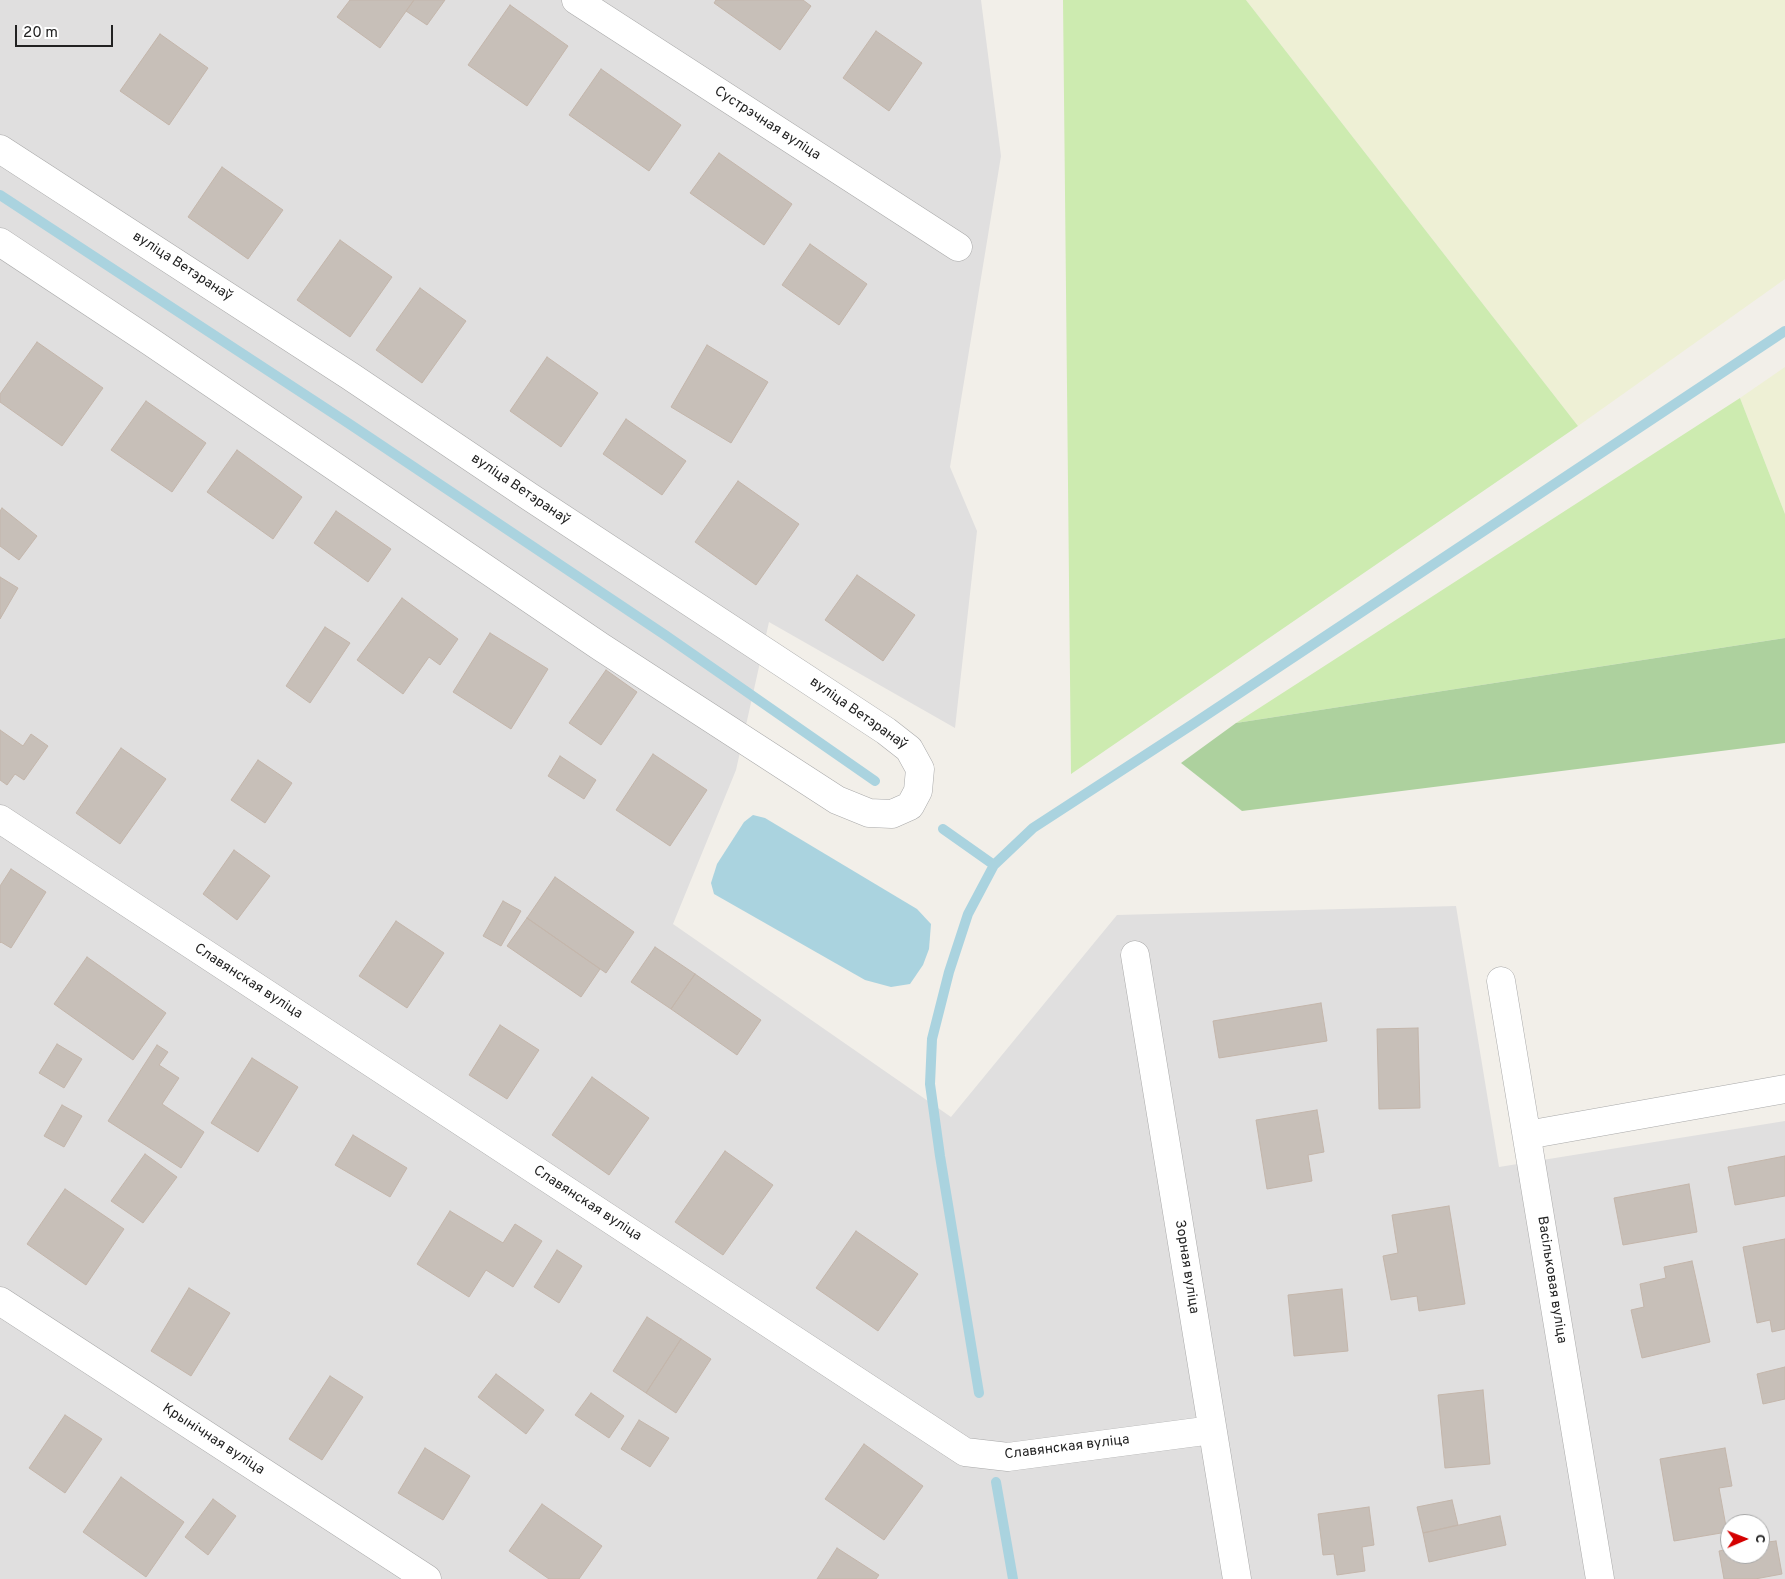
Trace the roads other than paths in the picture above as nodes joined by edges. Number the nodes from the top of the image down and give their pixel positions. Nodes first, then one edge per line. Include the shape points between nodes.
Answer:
1 (576, 0) edge
2 (0, 149) edge
3 (0, 242) edge
4 (958, 247) dead end
5 (0, 819) edge
6 (1135, 955) dead end
7 (1501, 981) dead end
8 (1785, 1089) edge
9 (1528, 1135) junction
10 (0, 1301) edge
11 (1212, 1430) junction
12 (427, 1579) edge
13 (1236, 1579) edge
14 (1600, 1579) edge

1 - 4 street, Сустрэчная вуліца
2 - 3 street, вуліца Ветэранаў via 886,730 909,749 920,769 918,791 910,806 892,814 869,814 837,800 600,647
5 - 11 street, Славянская вуліца via 965,1452 1008,1457
6 - 11 street, Зорная вуліца
7 - 9 street, Васільковая вуліца
8 - 9 street
9 - 14 street, Васільковая вуліца
10 - 12 street, Крынічная вуліца
11 - 13 street, Зорная вуліца

